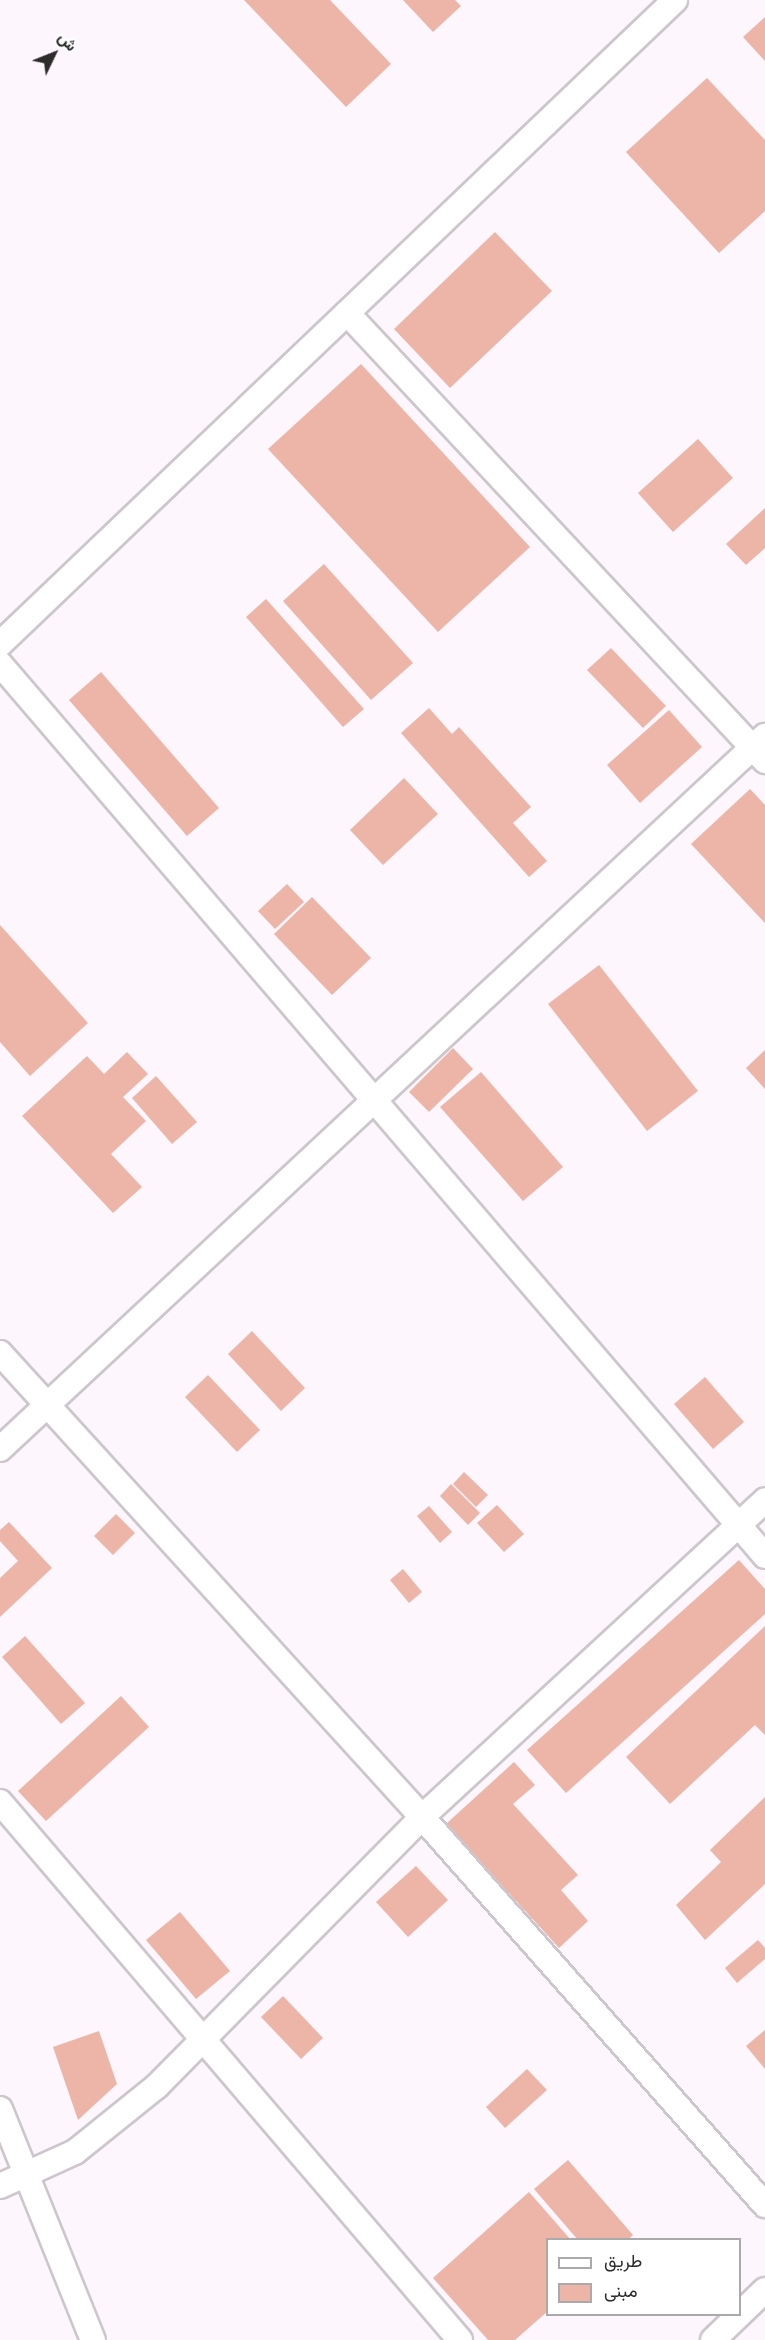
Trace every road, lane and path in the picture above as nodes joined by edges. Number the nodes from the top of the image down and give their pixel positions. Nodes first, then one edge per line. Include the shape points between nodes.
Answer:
1 (675, 0) edge
2 (347, 313) junction
3 (0, 644) edge
4 (0, 664) edge
5 (761, 748) edge
6 (371, 1100) junction
7 (0, 1353) edge
8 (45, 1406) junction
9 (0, 1449) edge
10 (765, 1500) edge
11 (737, 1525) junction
12 (765, 1557) edge
13 (0, 1802) edge
14 (422, 1817) junction
15 (200, 2041) junction
16 (0, 2109) edge
17 (27, 2176) junction
18 (0, 2186) edge
19 (765, 2205) edge
20 (765, 2290) edge
21 (741, 2313) edge
22 (738, 2316) edge
23 (93, 2340) edge
24 (460, 2340) edge
25 (713, 2340) edge

1 - 2 street
2 - 3 street
2 - 5 street
4 - 6 street
5 - 6 street
6 - 8 street
6 - 11 street
7 - 8 street
8 - 9 street
8 - 14 street
10 - 11 street
11 - 12 street
11 - 14 street
13 - 15 street
14 - 15 street
14 - 19 street
15 - 17 street via 102,2133 75,2152
15 - 24 street
16 - 17 street
17 - 18 street
17 - 23 street
20 - 21 street
22 - 25 street

